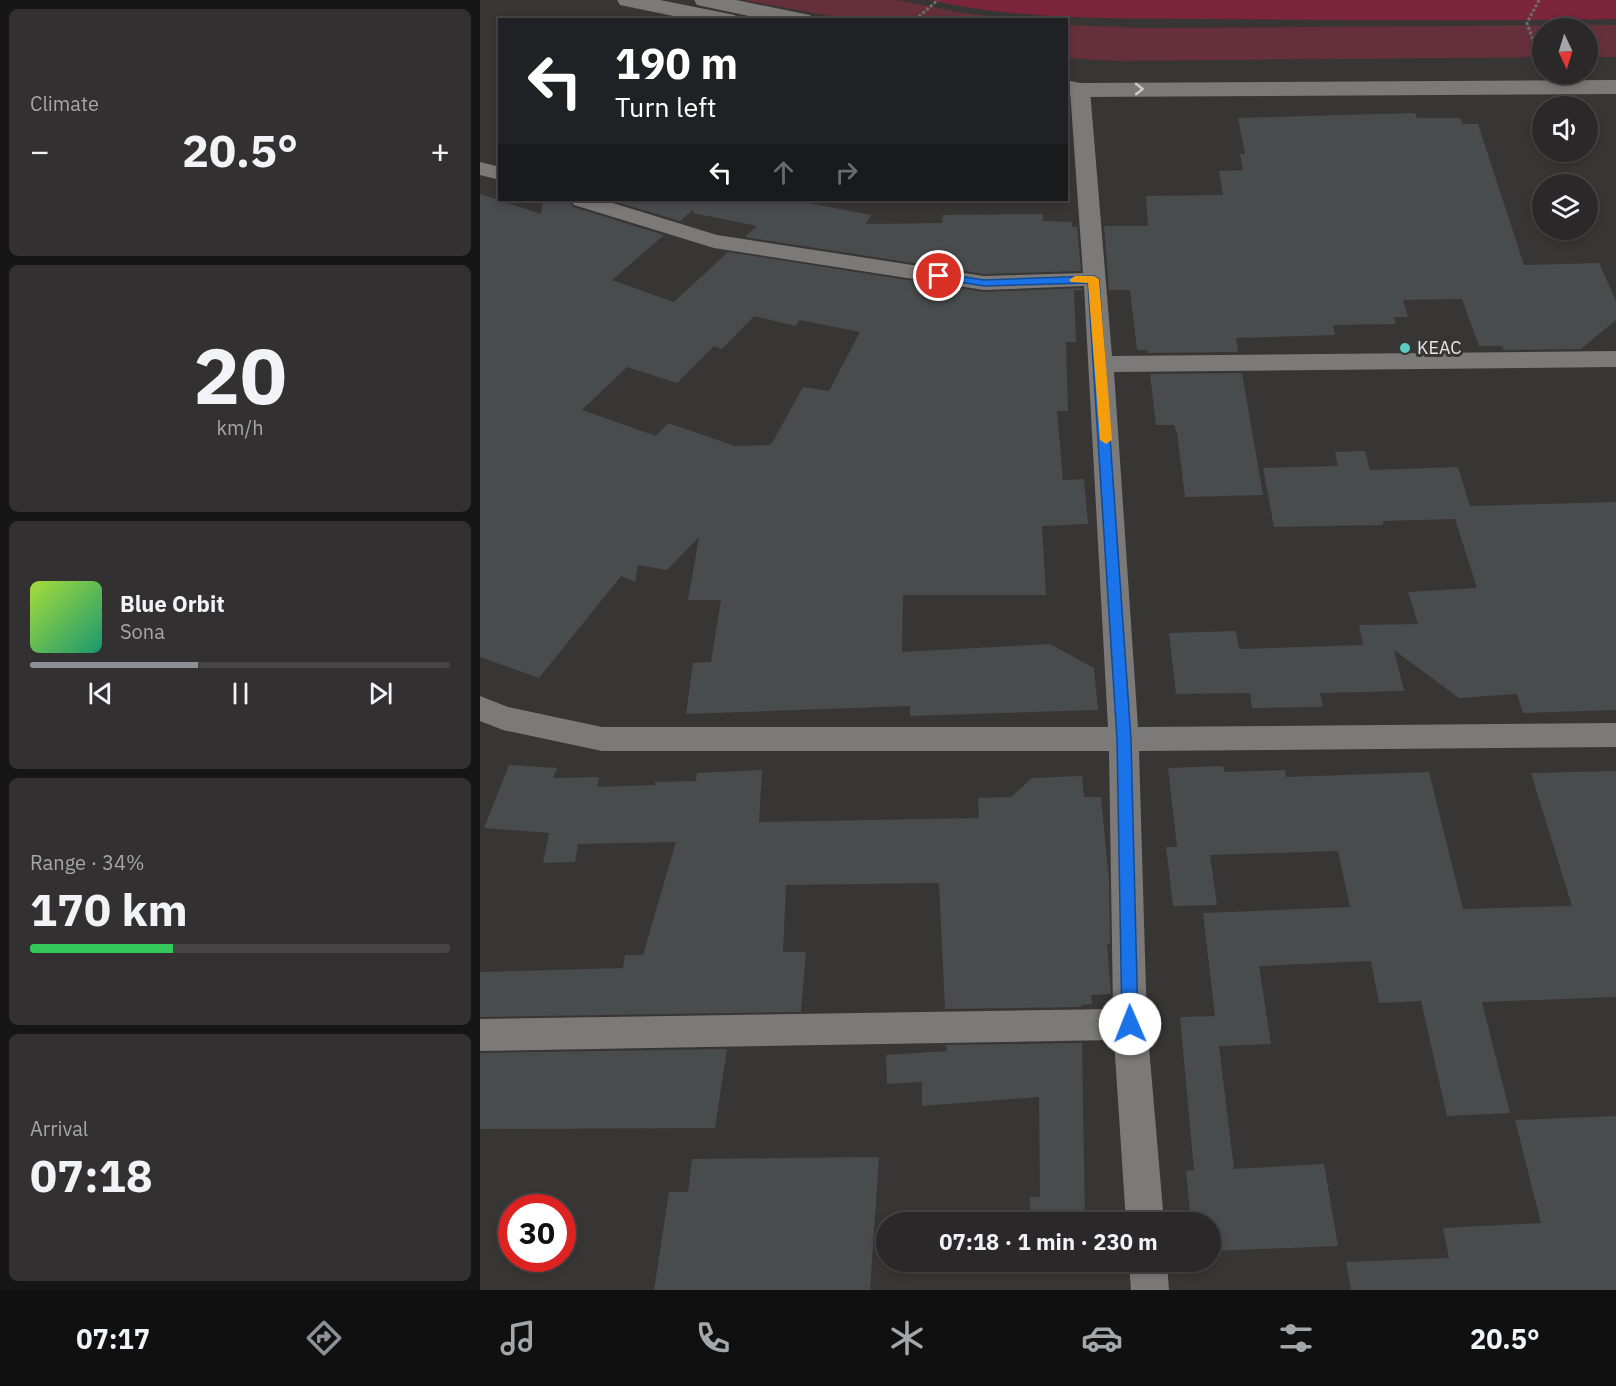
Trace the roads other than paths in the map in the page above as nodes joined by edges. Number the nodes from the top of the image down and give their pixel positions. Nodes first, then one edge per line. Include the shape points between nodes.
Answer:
1 (628, 0) edge
2 (705, 0) edge
3 (717, 18) edge
4 (792, 18) edge
5 (1532, 72) edge
6 (1598, 72) edge
7 (1616, 72) edge
8 (1071, 82) edge
9 (1616, 87) edge
10 (480, 168) edge
11 (498, 173) edge
12 (585, 201) edge
13 (1094, 279) junction
14 (1616, 359) edge
15 (1101, 364) junction
16 (480, 708) edge
17 (1616, 735) edge
18 (1124, 739) junction
19 (1130, 1024) junction
20 (480, 1035) edge
21 (1144, 1212) edge
22 (1149, 1272) edge
23 (1150, 1290) edge

1 - 3 main road
2 - 4 main road
5 - 8 main road via 1146,73
6 - 7 main road
8 -> 9 main road
8 - 13 street
10 - 11 street
12 - 13 street via 714,241 984,283
13 - 15 street
14 - 15 street
15 - 18 street
16 - 18 street via 503,718 602,739
17 - 18 street
18 - 19 street
19 - 20 street
19 - 21 street
22 - 23 street

